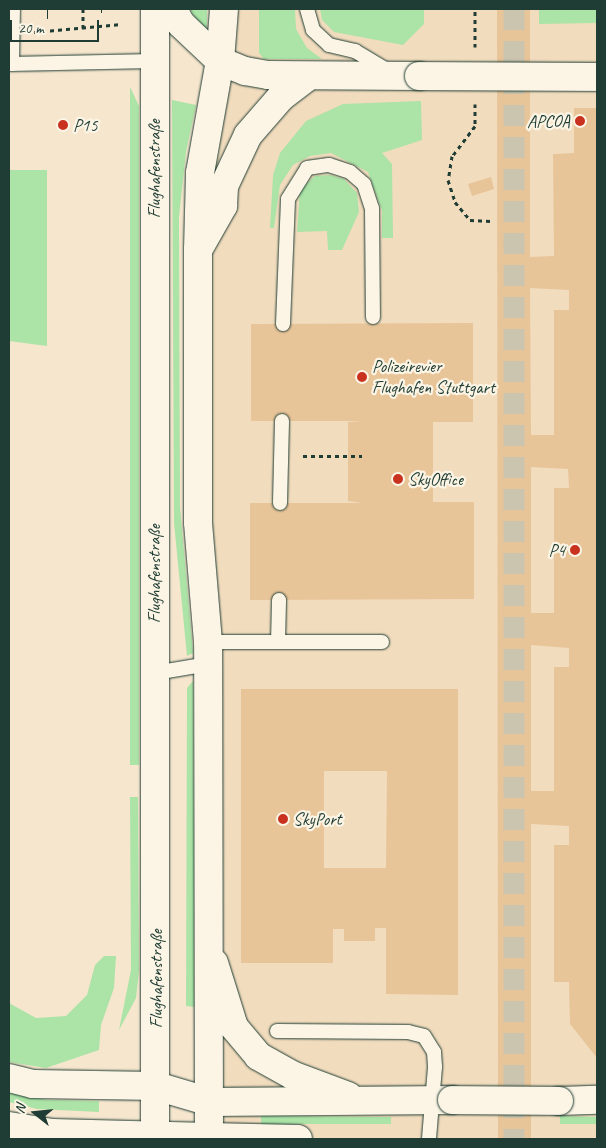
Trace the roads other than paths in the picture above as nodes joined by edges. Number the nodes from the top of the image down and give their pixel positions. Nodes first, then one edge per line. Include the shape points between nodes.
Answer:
1 (155, 9) edge
2 (173, 9) edge
3 (224, 9) edge
4 (307, 9) edge
5 (12, 14) edge
6 (154, 61) junction
7 (220, 61) junction
8 (10, 64) edge
9 (309, 76) junction
10 (408, 76) junction
11 (597, 78) edge
12 (198, 250) junction
13 (373, 317) dead end
14 (283, 324) dead end
15 (282, 421) dead end
16 (280, 503) dead end
17 (279, 600) dead end
18 (278, 642) junction
19 (382, 642) dead end
20 (208, 653) junction
21 (155, 673) junction
22 (210, 947) junction
23 (277, 1031) dead end
24 (9, 1078) edge
25 (156, 1086) junction
26 (356, 1100) junction
27 (442, 1100) junction
28 (597, 1100) edge
29 (210, 1102) junction
30 (9, 1126) edge
31 (155, 1137) edge
32 (209, 1138) edge
33 (298, 1139) edge
34 (429, 1139) edge

1 - 6 main road, Flughafenstraße
2 - 7 main road via 181,24
3 - 7 main road
4 - 10 lane via 312,30 329,45 355,51
5 - 8 lane
6 - 8 lane
6 - 21 main road, Flughafenstraße
7 - 9 main road via 268,75
7 - 12 main road via 200,173
9 - 10 main road
9 - 12 main road via 281,97 248,135 224,186 223,206
10 - 11 main road, bridge
12 - 20 main road via 198,522
13 - 14 lane via 372,208 364,184 350,172 329,166 307,168 288,199
15 - 16 lane
17 - 18 lane
18 - 19 lane
18 - 20 lane
20 - 21 lane
20 - 22 main road
21 - 25 main road, Flughafenstraße
22 - 26 main road via 230,1019 258,1056 292,1075 323,1084
22 - 29 main road
23 - 27 lane via 408,1032 424,1036 434,1052
24 - 25 main road via 33,1084
25 - 29 main road
25 - 31 main road, Flughafenstraße
26 - 27 main road
26 - 29 main road
27 - 28 main road, bridge
27 - 34 lane
29 - 32 main road
30 - 31 main road via 52,1133
31 - 32 main road
32 - 33 main road

